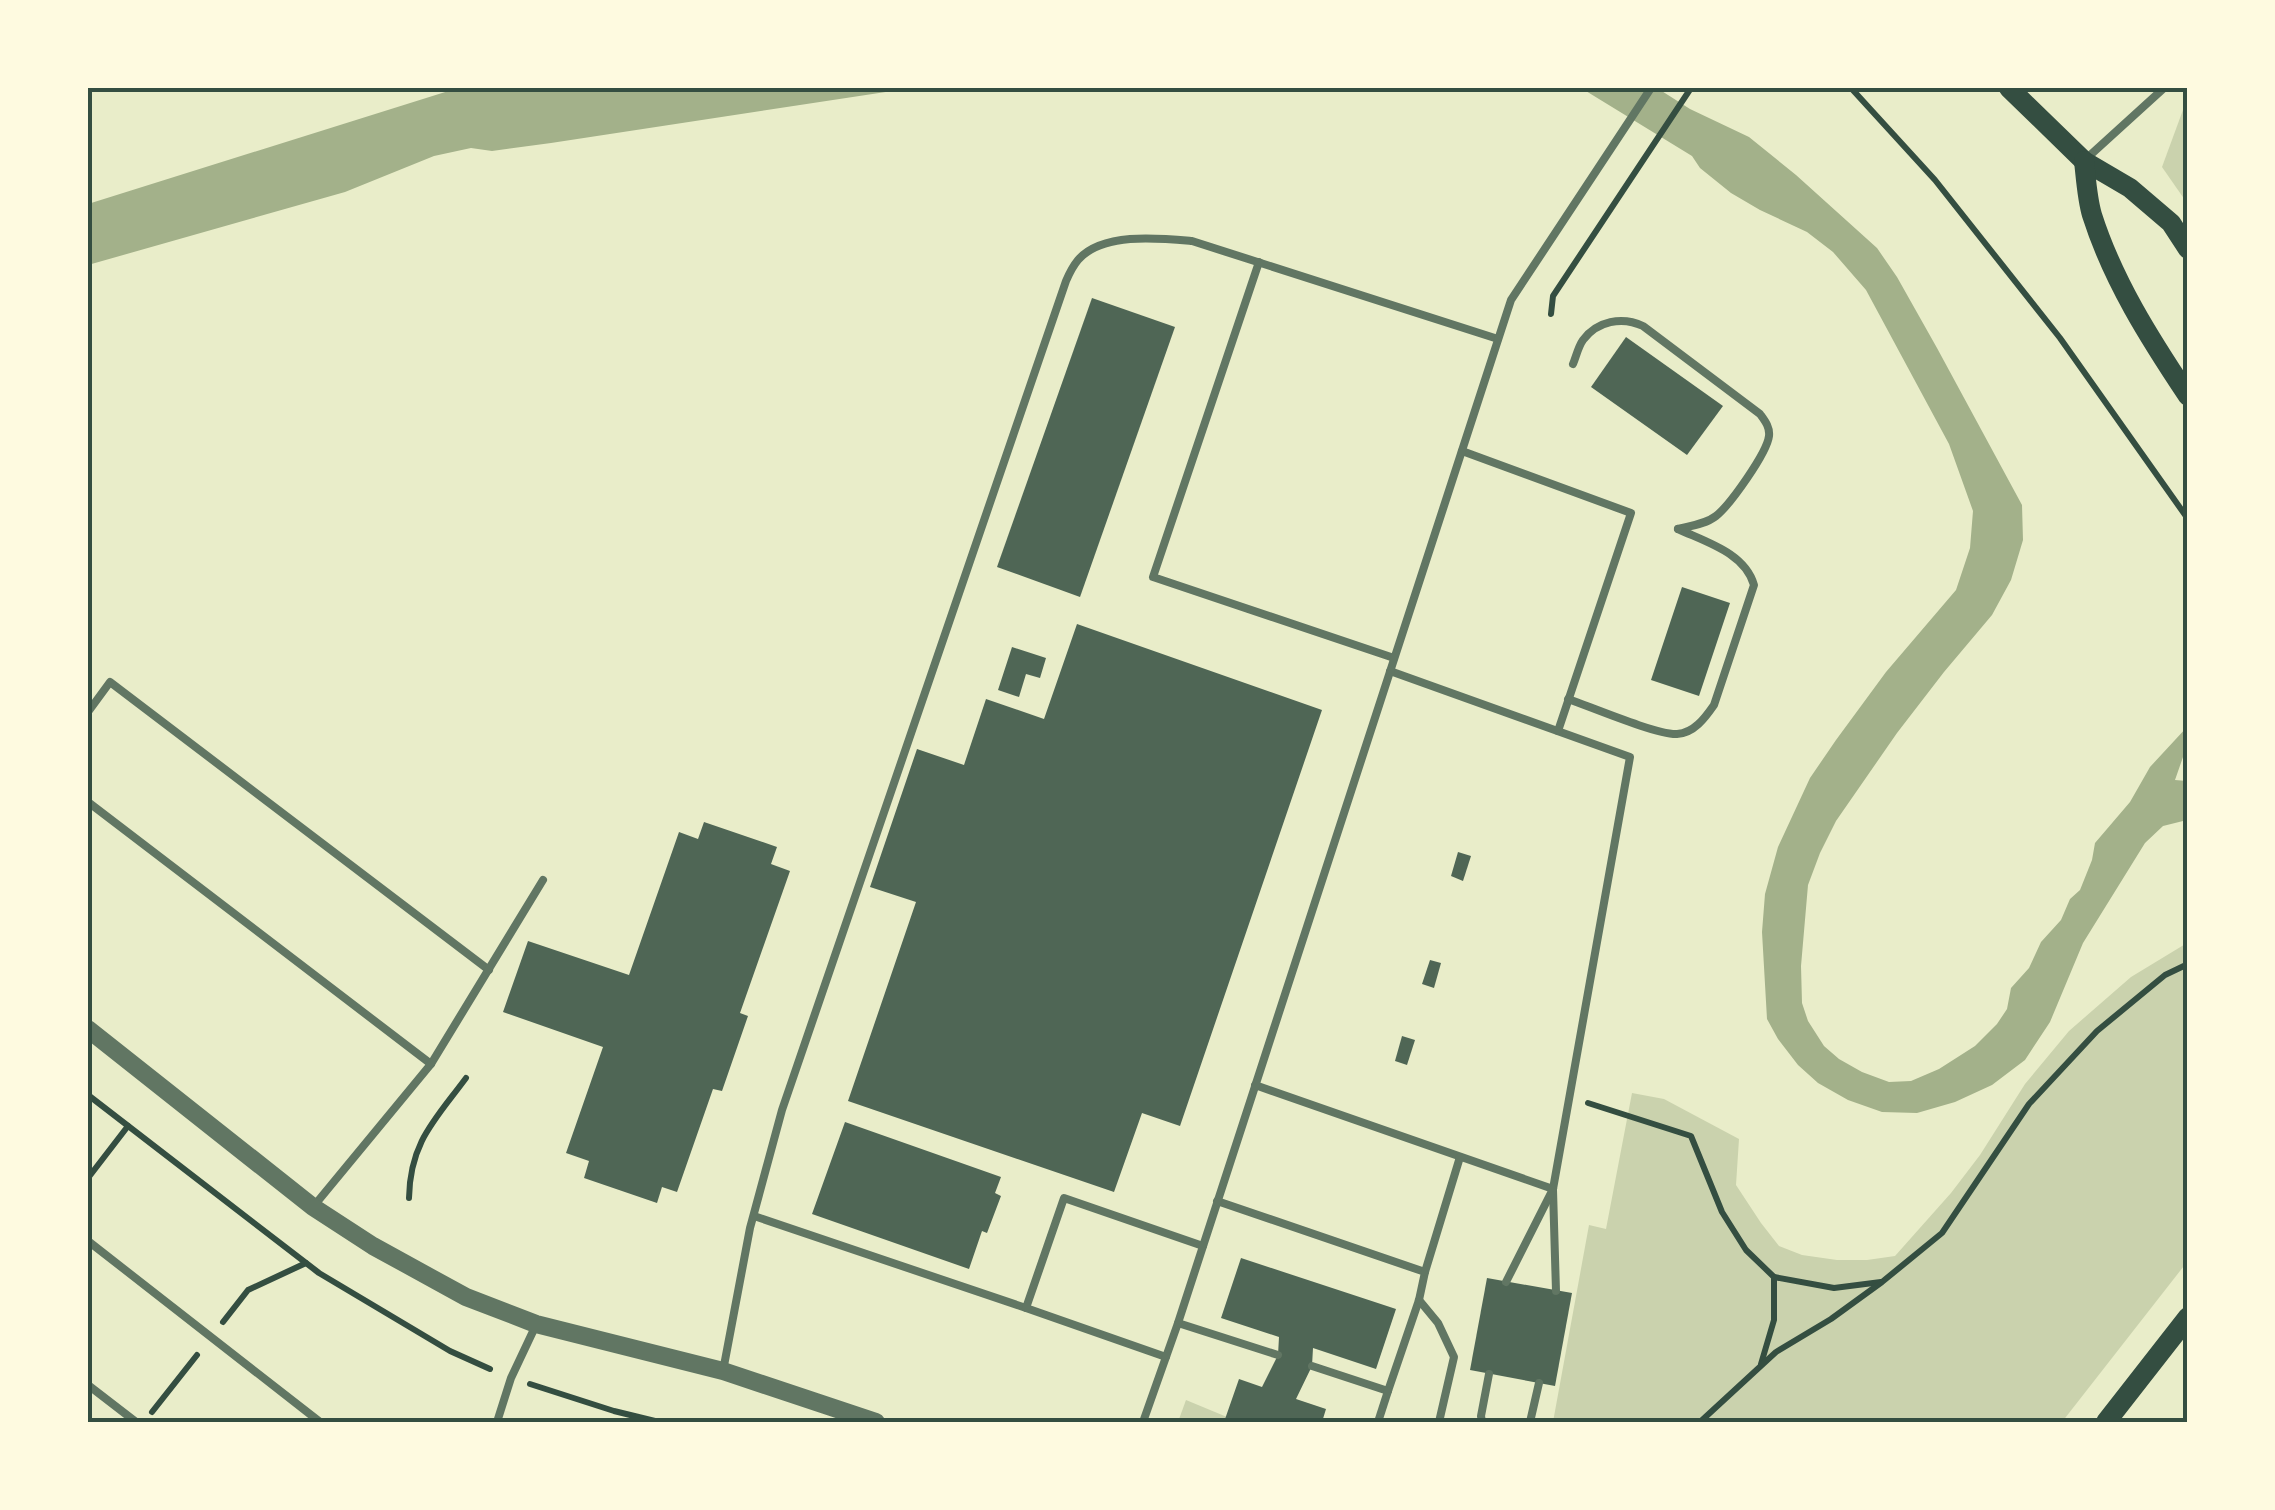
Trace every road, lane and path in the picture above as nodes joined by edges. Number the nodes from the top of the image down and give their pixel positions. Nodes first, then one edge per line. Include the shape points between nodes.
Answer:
1 (1651, 88) edge
2 (1691, 88) edge
3 (1852, 88) edge
4 (2008, 88) edge
5 (2164, 88) edge
6 (2084, 161) junction
7 (2188, 249) edge
8 (1259, 262) junction
9 (1551, 314) dead end
10 (1498, 339) junction
11 (1573, 364) dead end
12 (2188, 396) edge
13 (1462, 451) junction
14 (2188, 519) edge
15 (1394, 658) junction
16 (1390, 671) junction
17 (1568, 699) junction
18 (88, 712) edge
19 (1558, 730) junction
20 (88, 802) edge
21 (544, 880) dead end
22 (2188, 964) edge
23 (489, 970) junction
24 (88, 1029) edge
25 (431, 1064) junction
26 (466, 1078) dead end
27 (1255, 1085) junction
28 (88, 1094) edge
29 (1570, 1097) junction
30 (128, 1126) junction
31 (1460, 1157) junction
32 (88, 1178) edge
33 (1554, 1189) junction
34 (410, 1198) dead end
35 (1217, 1200) junction
36 (313, 1207) junction
37 (754, 1216) junction
38 (88, 1242) edge
39 (1202, 1246) junction
40 (1426, 1272) junction
41 (1774, 1277) junction
42 (1506, 1282) dead end
43 (1882, 1282) junction
44 (1556, 1291) dead end
45 (1420, 1300) junction
46 (1026, 1308) junction
47 (2188, 1317) edge
48 (1178, 1323) junction
49 (536, 1324) junction
50 (1278, 1355) dead end
51 (1166, 1357) junction
52 (1312, 1366) dead end
53 (1760, 1367) junction
54 (723, 1371) junction
55 (1489, 1374) dead end
56 (511, 1378) junction
57 (1539, 1383) dead end
58 (88, 1385) edge
59 (1388, 1392) junction
60 (136, 1422) edge
61 (320, 1422) edge
62 (497, 1422) edge
63 (659, 1422) edge
64 (876, 1422) edge
65 (1143, 1422) edge
66 (1378, 1422) edge
67 (1440, 1422) edge
68 (1482, 1422) edge
69 (1530, 1422) edge
70 (1700, 1422) edge
71 (2106, 1422) edge

1 - 10 lane via 1511,300
2 - 9 path via 1553,296
3 - 14 path via 2060,338
4 - 6 main road
5 - 6 lane
6 - 7 main road via 2158,211
6 - 12 main road via 2091,212 2114,270
8 - 10 lane
8 - 15 lane via 1153,577
8 - 37 lane via 1192,241 1149,238 1091,249 1066,280 782,1110
10 - 13 lane
11 - 17 lane via 1591,333 1630,320 1760,414 1769,436 1725,508 1712,520 1678,530 1742,564 1754,585 1704,720 1677,734
13 - 15 lane
13 - 17 lane via 1631,513
15 - 16 lane
16 - 19 lane
16 - 27 lane
17 - 19 lane
18 - 23 lane via 110,682
19 - 29 lane via 1630,756
20 - 25 lane
21 - 23 lane
22 - 43 path via 2097,1031 2029,1104 1942,1233
23 - 25 lane
24 - 36 street
25 - 36 lane
26 - 34 path via 417,1145
27 - 31 lane
27 - 35 lane
28 - 30 path
29 - 33 lane
29 - 41 path via 1691,1136 1722,1212
30 - 32 path
30 - 56 path via 319,1274 450,1351
31 - 33 lane
31 - 40 lane
33 - 42 lane
33 - 44 lane
35 - 39 lane
35 - 40 lane
36 - 49 street via 466,1296
37 - 46 lane
37 - 54 lane
38 - 61 lane
39 - 46 lane via 1064,1198
39 - 48 lane
40 - 45 lane
41 - 43 path via 1834,1288
41 - 53 path via 1774,1320
43 - 53 path
45 - 59 lane
45 - 67 lane via 1454,1357
46 - 51 lane
47 - 71 main road
48 - 50 lane
48 - 51 lane
49 - 54 street
49 - 56 lane
51 - 65 lane
52 - 59 lane
53 - 70 path
54 - 64 street
55 - 68 lane
56 - 62 lane
56 - 63 path
57 - 69 lane
58 - 60 lane
59 - 66 lane

